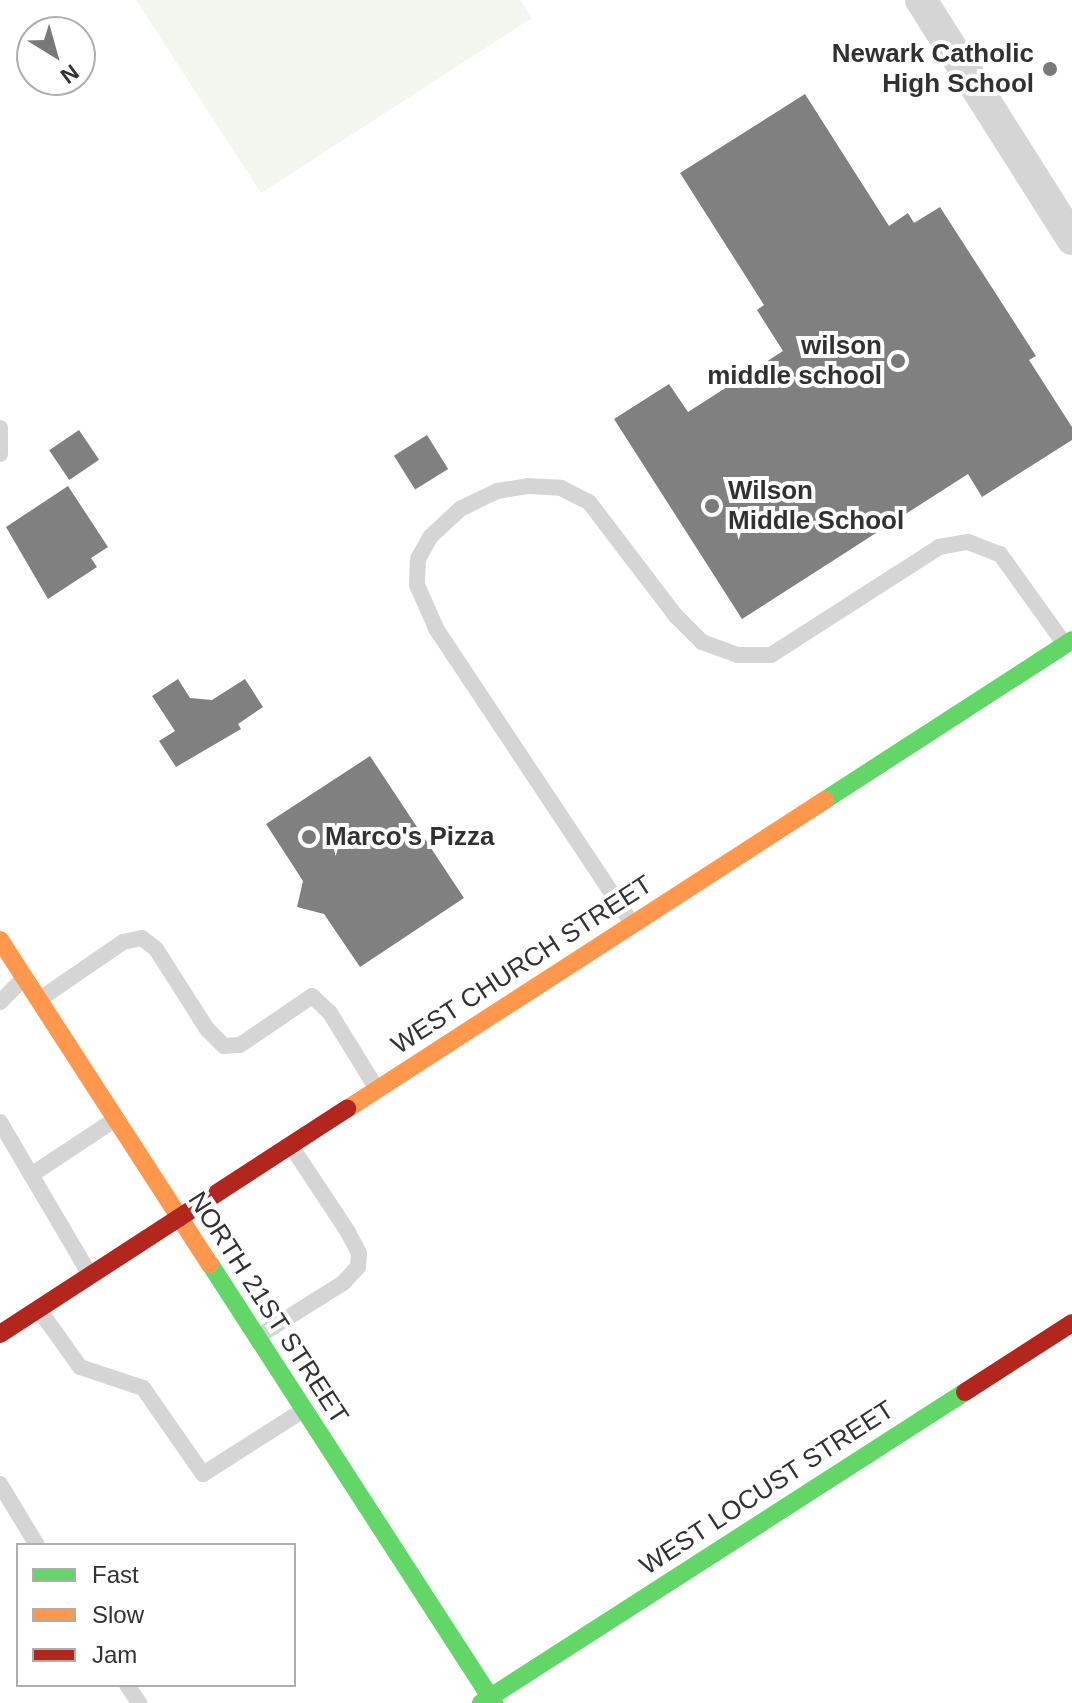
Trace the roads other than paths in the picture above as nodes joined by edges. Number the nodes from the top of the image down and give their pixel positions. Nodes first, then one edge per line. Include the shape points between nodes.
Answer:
1 (921, 0) edge
2 (1072, 239) edge
3 (0, 428) edge
4 (0, 454) edge
5 (1068, 642) edge
6 (633, 925) junction
7 (0, 940) edge
8 (24, 978) junction
9 (38, 1000) junction
10 (0, 1002) edge
11 (377, 1090) junction
12 (115, 1120) junction
13 (0, 1122) edge
14 (291, 1146) junction
15 (31, 1175) junction
16 (179, 1219) junction
17 (90, 1275) junction
18 (39, 1309) junction
19 (1072, 1323) edge
20 (0, 1334) edge
21 (256, 1338) junction
22 (303, 1410) junction
23 (0, 1484) edge
24 (36, 1543) edge
25 (489, 1701) edge

1 - 2 street
3 - 4 lane
5 - 6 street, WEST CHURCH STREET
5 - 6 lane via 1000,554 968,542 939,547 771,655 738,655 702,642 676,616 589,502 561,488 528,486 497,491 460,509 430,537 418,559 417,585 436,628
6 - 11 street, WEST CHURCH STREET
7 - 8 street, NORTH 21ST STREET
8 - 9 street, NORTH 21ST STREET
8 - 10 lane
9 - 11 lane via 123,942 142,938 156,949 207,1029 224,1046 240,1045 312,996 330,1013
9 - 12 street, NORTH 21ST STREET
11 - 14 street, WEST CHURCH STREET
12 - 15 lane
12 - 16 street, NORTH 21ST STREET
13 - 15 lane
14 - 16 street, WEST CHURCH STREET
14 - 21 lane via 348,1232 359,1253 358,1267 343,1283
15 - 17 lane
16 - 17 street, WEST CHURCH STREET
16 - 21 street, NORTH 21ST STREET
17 - 18 street, WEST CHURCH STREET
18 - 20 street, WEST CHURCH STREET
18 - 22 lane via 80,1367 143,1388 203,1474
19 - 25 street, WEST LOCUST STREET
21 - 22 street, NORTH 21ST STREET
22 - 25 street, NORTH 21ST STREET
23 - 24 lane

